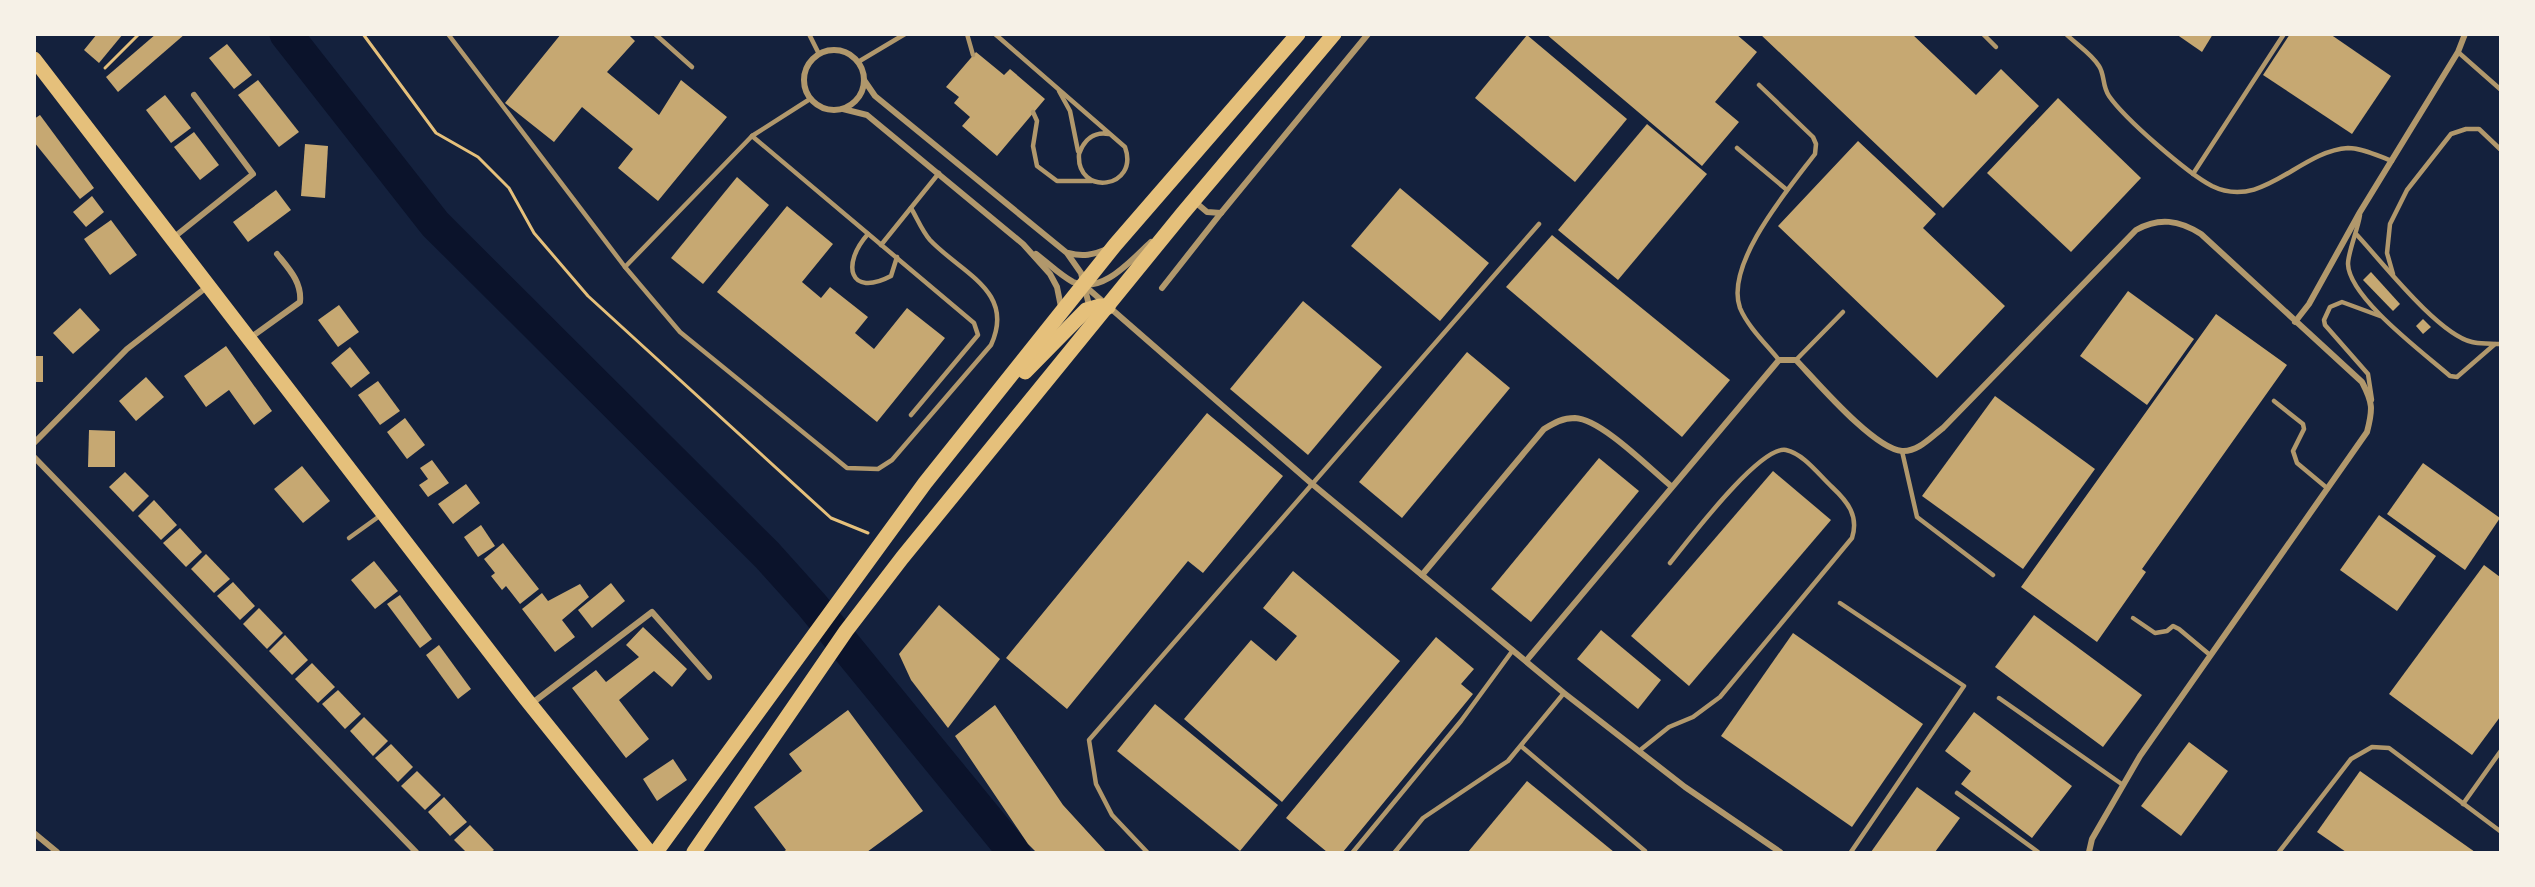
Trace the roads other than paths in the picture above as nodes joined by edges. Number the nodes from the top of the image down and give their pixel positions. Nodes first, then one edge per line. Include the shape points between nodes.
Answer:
1 (448, 34) edge
2 (655, 34) edge
3 (669, 34) edge
4 (809, 34) edge
5 (905, 34) edge
6 (967, 34) edge
7 (995, 34) edge
8 (1298, 34) edge
9 (1334, 34) edge
10 (1368, 34) edge
11 (1983, 34) edge
12 (2066, 34) edge
13 (2284, 34) edge
14 (2465, 34) edge
15 (663, 41) junction
16 (1995, 47) dead end
17 (2458, 52) junction
18 (819, 54) junction
19 (973, 55) dead end
20 (34, 59) edge
21 (858, 62) junction
22 (692, 67) dead end
23 (864, 80) junction
24 (1759, 86) dead end
25 (1058, 88) junction
26 (2500, 89) edge
27 (194, 95) dead end
28 (810, 99) junction
29 (843, 109) junction
30 (1033, 112) dead end
31 (1109, 134) junction
32 (752, 136) junction
33 (1737, 148) dead end
34 (2500, 149) edge
35 (1079, 154) junction
36 (2392, 161) junction
37 (939, 173) junction
38 (2193, 174) junction
39 (1092, 181) junction
40 (1787, 190) junction
41 (1194, 201) junction
42 (911, 208) junction
43 (2360, 212) junction
44 (1183, 213) junction
45 (1221, 213) junction
46 (1539, 224) dead end
47 (868, 234) junction
48 (2357, 235) junction
49 (172, 238) junction
50 (1023, 244) junction
51 (881, 245) junction
52 (1114, 245) junction
53 (1067, 253) junction
54 (277, 254) dead end
55 (897, 257) junction
56 (625, 267) junction
57 (2393, 274) junction
58 (1084, 285) junction
59 (209, 286) junction
60 (1162, 288) dead end
61 (1090, 307) junction
62 (1108, 307) junction
63 (1843, 312) dead end
64 (1062, 314) junction
65 (2380, 316) junction
66 (2295, 322) junction
67 (1085, 336) junction
68 (250, 338) junction
69 (2498, 344) edge
70 (1779, 360) junction
71 (1796, 360) junction
72 (996, 396) junction
73 (2372, 400) junction
74 (2274, 401) dead end
75 (911, 415) dead end
76 (34, 443) edge
77 (1902, 451) junction
78 (34, 457) edge
79 (1311, 483) junction
80 (1671, 486) junction
81 (2327, 488) junction
82 (384, 513) junction
83 (349, 538) dead end
84 (1670, 563) dead end
85 (1422, 575) junction
86 (1993, 575) dead end
87 (1840, 603) dead end
88 (2133, 618) dead end
89 (1513, 650) junction
90 (2210, 655) junction
91 (1526, 661) junction
92 (709, 677) dead end
93 (1564, 693) junction
94 (1999, 698) dead end
95 (530, 704) junction
96 (1521, 746) junction
97 (1639, 751) junction
98 (2500, 752) edge
99 (2123, 785) junction
100 (1957, 793) dead end
101 (2463, 804) junction
102 (2500, 831) edge
103 (34, 833) edge
104 (1645, 851) dead end
105 (57, 852) edge
106 (416, 852) edge
107 (649, 852) edge
108 (656, 852) edge
109 (694, 852) edge
110 (1148, 852) edge
111 (1353, 852) edge
112 (1395, 852) edge
113 (1780, 852) edge
114 (1851, 852) edge
115 (2038, 852) edge
116 (2089, 852) edge
117 (2280, 852) edge

1 - 56 lane
2 - 15 lane
3 - 15 lane
4 - 18 lane
5 - 21 lane
6 - 19 lane
7 - 25 lane
8 - 52 main road
9 - 41 main road
10 - 45 street
11 - 16 lane
12 - 38 lane via 2098,63 2108,95
13 - 38 lane
14 - 17 street
15 - 22 lane
17 - 26 lane
17 - 36 street
18 - 21 street via 836,50
18 - 28 street via 810,60 803,80
20 - 49 main road
21 - 23 street
23 - 29 street via 857,100
23 - 53 street via 875,96
24 - 40 lane via 1816,144 1815,154
25 - 31 lane
25 - 35 lane via 1070,111
27 - 49 street via 253,174
28 - 29 street via 825,110
28 - 32 lane
29 - 37 street via 867,115
30 - 39 lane via 1037,121 1033,146 1038,166 1057,181
31 - 35 lane via 1089,138
31 - 39 lane via 1125,147 1127,165 1117,179
32 - 47 lane
32 - 56 lane
33 - 40 lane
34 - 57 lane via 2479,129 2451,134 2407,190 2390,224 2387,253
35 - 39 lane via 1082,170
36 - 38 lane via 2358,149 2333,151 2256,190 2229,192
36 - 43 street
37 - 42 lane
37 - 50 street
40 - 70 lane via 1761,227 1737,288 1748,323
41 - 44 main road
41 - 45 street via 1207,212
42 - 51 lane
42 - 56 lane via 929,239 993,297 998,313 997,332 991,345 892,460 878,469 847,468 680,332
43 - 48 lane
43 - 66 street
44 - 58 street via 1113,276
44 - 62 main road
45 - 60 street
46 - 79 lane
47 - 51 lane
47 - 55 lane via 852,256 851,268 857,278 866,283 891,276
48 - 57 lane
48 - 65 lane via 2348,264
49 - 59 main road
50 - 58 street via 1064,276
50 - 64 street via 1053,280
51 - 55 lane
52 - 53 street via 1094,255
52 - 58 main road
53 - 58 street via 1076,263
54 - 68 street via 297,279 300,302
55 - 75 lane via 962,310 974,323 978,335
57 - 69 lane via 2453,333 2471,342
58 - 61 street
58 - 62 street
58 - 64 main road
59 - 68 main road
59 - 76 street via 127,350
61 - 62 main road
61 - 67 street
61 - 72 main road via 1046,353
62 - 67 main road
62 - 79 street
63 - 71 lane
64 - 72 main road
65 - 69 lane via 2457,377
65 - 73 lane via 2342,302 2330,307 2324,320 2368,374
66 - 73 street via 2361,382
66 - 77 street via 2201,234 2188,226 2159,221 2136,230 1943,428 1918,448
67 - 109 main road via 846,631
68 - 82 main road
70 - 71 street
70 - 80 street
71 - 77 street via 1871,436
72 - 108 main road via 882,541
73 - 81 street via 2367,432
74 - 81 lane via 2303,424 2293,451 2297,463
77 - 86 lane via 1917,517
78 - 106 street
79 - 85 street
79 - 110 lane via 1089,740 1096,784 1112,815
80 - 85 street via 1598,427 1577,418 1561,420 1544,429
80 - 91 street
81 - 90 street
82 - 83 lane
82 - 95 main road
84 - 97 lane via 1743,476 1776,450 1787,450 1801,458 1845,502 1856,525 1852,538 1720,697 1693,717 1669,727
85 - 89 street
87 - 114 lane via 1964,686
88 - 90 lane via 2155,633 2173,626
89 - 91 street
89 - 111 lane via 1461,721
90 - 99 street
91 - 93 street
92 - 95 street via 652,612
93 - 96 lane
93 - 97 street
94 - 99 lane
95 - 107 main road
96 - 104 lane
96 - 112 lane via 1508,761 1423,818
97 - 113 street
98 - 101 lane
99 - 116 street via 2092,839
100 - 115 lane
101 - 102 lane
101 - 117 lane via 2389,748 2372,747 2352,759
103 - 105 street

